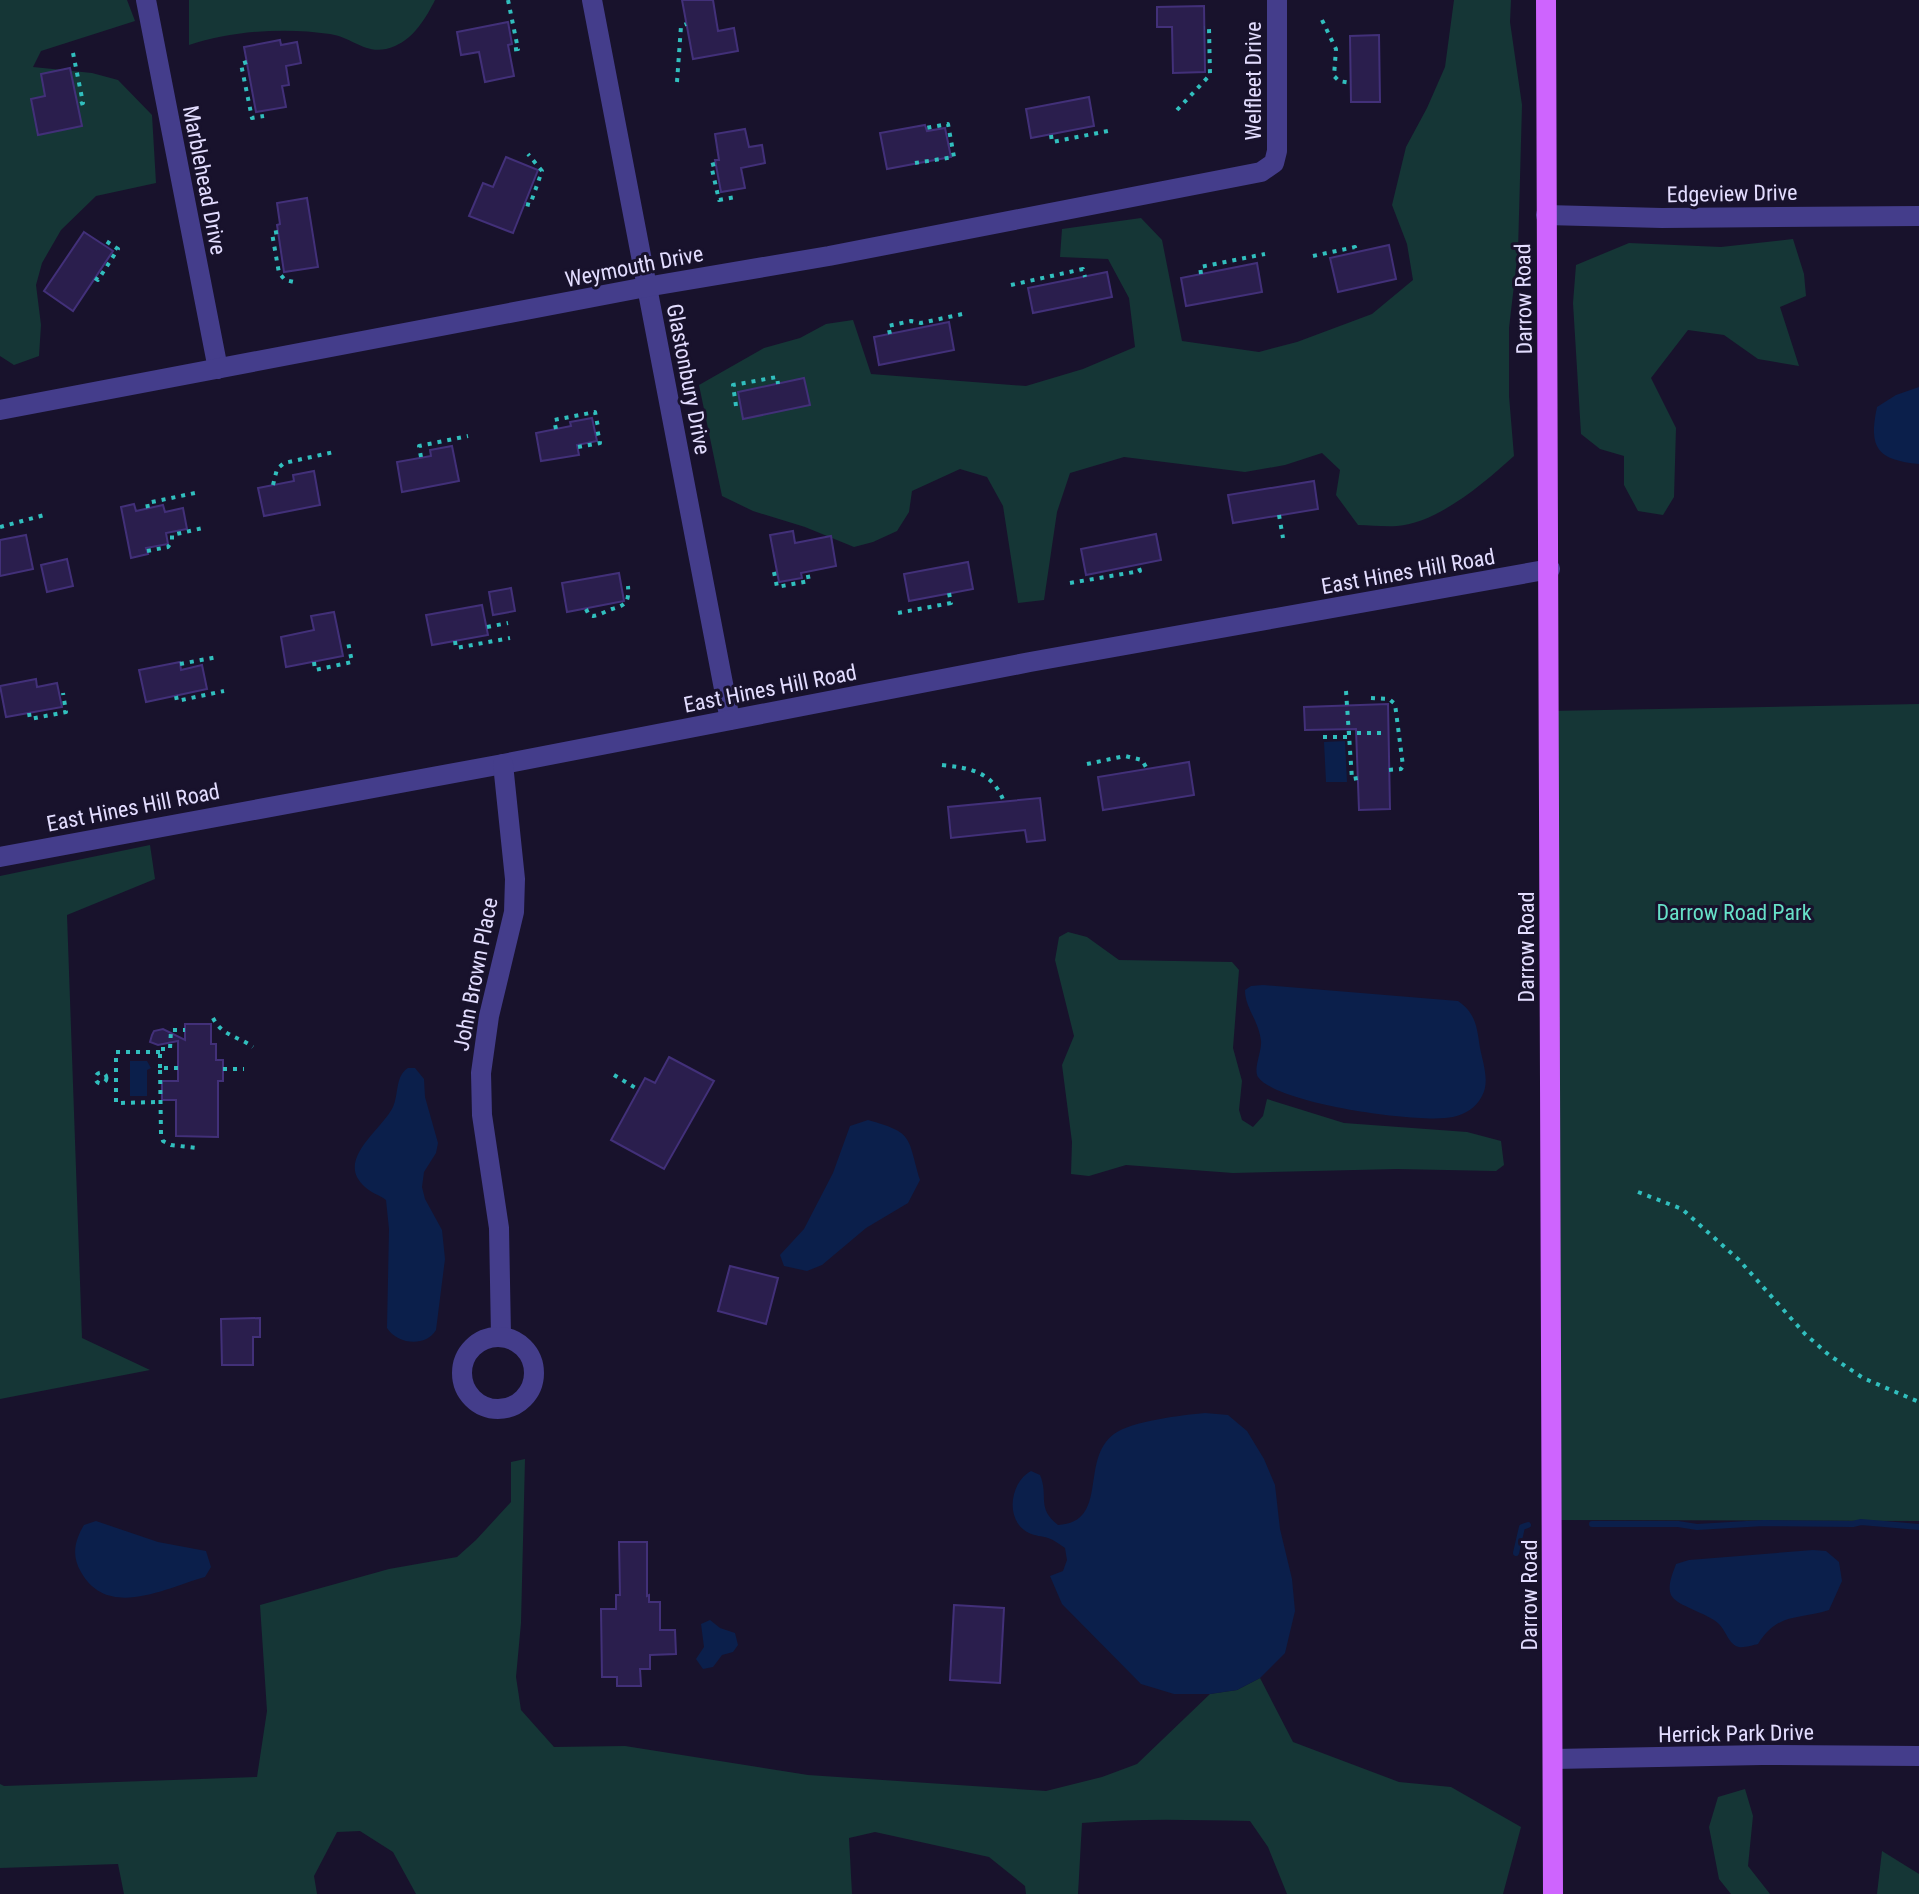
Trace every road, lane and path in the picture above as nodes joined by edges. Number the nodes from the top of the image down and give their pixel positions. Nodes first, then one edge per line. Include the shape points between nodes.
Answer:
1 (146, 0) edge
2 (508, 0) edge
3 (592, 0) edge
4 (1277, 0) edge
5 (1546, 0) edge
6 (1322, 20) dead end
7 (686, 24) dead end
8 (1204, 28) dead end
9 (509, 50) dead end
10 (73, 53) dead end
11 (247, 62) dead end
12 (677, 82) dead end
13 (1351, 83) dead end
14 (77, 105) dead end
15 (1177, 110) dead end
16 (264, 116) dead end
17 (926, 128) dead end
18 (1108, 131) dead end
19 (1051, 135) dead end
20 (528, 154) dead end
21 (915, 163) dead end
22 (1274, 163) joint
23 (715, 164) dead end
24 (736, 197) dead end
25 (526, 204) dead end
26 (1546, 215) junction
27 (1919, 216) edge
28 (278, 232) dead end
29 (103, 239) dead end
30 (1356, 252) dead end
31 (1265, 254) dead end
32 (1313, 256) dead end
33 (1201, 274) dead end
34 (1085, 277) dead end
35 (95, 278) dead end
36 (298, 283) dead end
37 (1011, 285) dead end
38 (646, 287) junction
39 (967, 313) dead end
40 (890, 334) dead end
41 (218, 369) junction
42 (778, 384) dead end
43 (736, 406) dead end
44 (0, 410) edge
45 (556, 429) dead end
46 (468, 436) dead end
47 (578, 447) dead end
48 (334, 452) dead end
49 (421, 457) dead end
50 (273, 485) dead end
51 (195, 493) dead end
52 (148, 508) dead end
53 (48, 514) dead end
54 (1279, 515) dead end
55 (0, 527) edge
56 (203, 528) dead end
57 (1283, 538) dead end
58 (147, 551) dead end
59 (1138, 565) dead end
60 (1550, 569) junction
61 (807, 571) dead end
62 (774, 572) dead end
63 (1070, 583) dead end
64 (628, 586) dead end
65 (949, 593) dead end
66 (586, 609) dead end
67 (898, 613) dead end
68 (508, 623) dead end
69 (487, 627) dead end
70 (510, 638) dead end
71 (455, 641) dead end
72 (348, 642) dead end
73 (217, 657) dead end
74 (314, 662) dead end
75 (180, 664) dead end
76 (224, 691) dead end
77 (1346, 691) dead end
78 (63, 693) dead end
79 (176, 696) dead end
80 (1371, 698) dead end
81 (29, 713) dead end
82 (730, 720) junction
83 (1381, 733) dead end
84 (1348, 735) junction
85 (1323, 737) dead end
86 (503, 764) junction
87 (1087, 764) dead end
88 (942, 765) dead end
89 (1147, 769) dead end
90 (1388, 770) dead end
91 (1358, 778) dead end
92 (1004, 802) dead end
93 (0, 857) edge
94 (213, 1018) dead end
95 (185, 1030) dead end
96 (253, 1047) dead end
97 (160, 1052) junction
98 (160, 1068) junction
99 (178, 1068) dead end
100 (223, 1069) dead end
101 (244, 1069) dead end
102 (614, 1075) dead end
103 (107, 1078) dead end
104 (116, 1078) junction
105 (639, 1090) dead end
106 (160, 1102) junction
107 (197, 1148) dead end
108 (1638, 1192) dead end
109 (501, 1336) dead end
110 (1919, 1402) edge
111 (1919, 1756) edge
112 (1554, 1759) junction
113 (1553, 1894) edge

1 - 41 street, Marblehead Drive
2 - 9 path via 518,49
3 - 38 street, Glastonbury Drive
4 - 22 street, Welfleet Drive
5 - 26 main road, Darrow Road
6 - 13 path via 1336,49 1334,76
7 - 12 path via 681,26
8 - 15 path via 1209,28 1210,75
10 - 14 path via 83,103
11 - 16 path via 241,64 252,118
17 - 21 path via 948,124 954,157
18 - 19 path via 1052,142
20 - 25 path via 542,171 530,205
22 - 38 street, Weymouth Drive via 1261,172
23 - 24 path via 711,165 719,200
26 - 27 street, Edgeview Drive
26 - 60 main road, Darrow Road
28 - 36 path via 272,233 279,273
29 - 35 path via 118,249
30 - 32 path via 1355,247
31 - 33 path via 1200,267
34 - 37 path via 1083,269
38 - 41 street, Weymouth Drive
38 - 82 street, Glastonbury Drive
39 - 40 path via 888,326
41 - 44 street, Weymouth Drive
42 - 43 path via 777,377 733,385
45 - 47 path via 554,420 595,412 600,443
46 - 49 path via 419,446
48 - 50 path via 284,463
51 - 52 path via 147,503
53 - 55 path
54 - 57 path
56 - 58 path via 170,538 168,547
59 - 63 path via 1140,571
60 - 82 street, East Hines Hill Road
60 - 112 main road, Darrow Road
61 - 62 path via 809,581 777,587
64 - 66 path via 629,598 621,608 593,616
65 - 67 path via 951,603
68 - 69 path
70 - 71 path via 456,648
72 - 74 path via 352,662 315,670
73 - 75 path
76 - 79 path via 177,701
77 - 84 path
78 - 81 path via 66,712 30,719
80 - 90 path via 1395,704 1403,766
82 - 86 street, East Hines Hill Road
83 - 84 path
84 - 85 path
84 - 91 path via 1352,779
86 - 93 street, East Hines Hill Road
86 - 109 street, John Brown Place via 514,912 481,1073 499,1228
87 - 89 path via 1125,756 1142,760
88 - 92 path via 973,768 988,777
94 - 96 path via 218,1029
95 - 97 path via 171,1030 170,1049
97 - 98 path
97 - 104 path via 116,1052
98 - 99 path
98 - 106 path
100 - 101 path
102 - 105 path
103 - 104 path
104 - 106 path via 116,1103
106 - 107 path via 163,1141
108 - 110 path via 1682,1209 1829,1355 1863,1378
111 - 112 street, Herrick Park Drive
112 - 113 main road, Darrow Road

